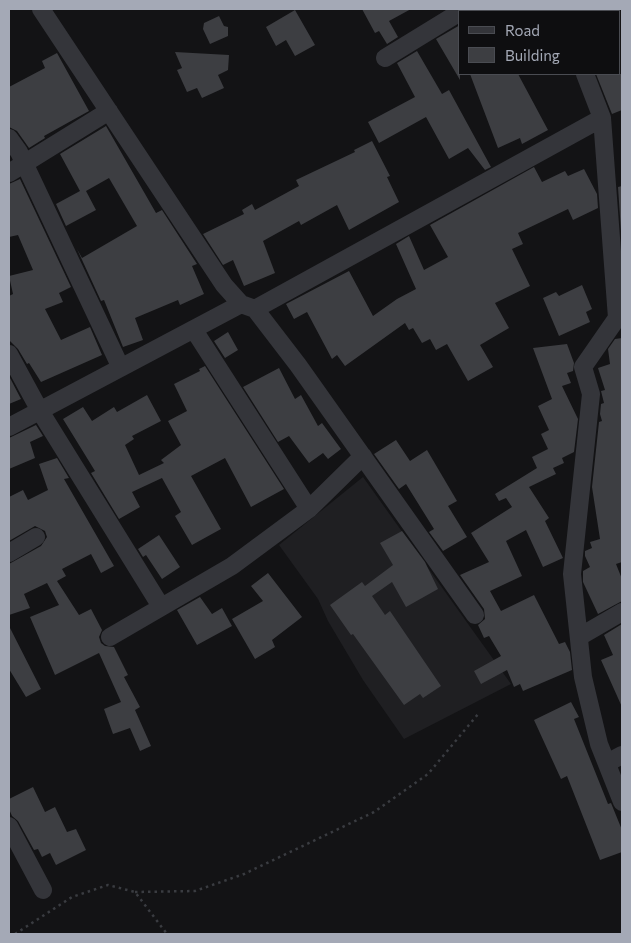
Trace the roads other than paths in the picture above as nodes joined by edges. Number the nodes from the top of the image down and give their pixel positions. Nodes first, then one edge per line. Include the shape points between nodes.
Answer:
1 (41, 9) edge
2 (458, 12) edge
3 (385, 58) dead end
4 (585, 75) edge
5 (109, 112) junction
6 (602, 118) junction
7 (9, 138) edge
8 (24, 164) junction
9 (9, 173) edge
10 (248, 307) junction
11 (620, 317) edge
12 (194, 330) junction
13 (9, 354) edge
14 (120, 366) junction
15 (40, 411) junction
16 (9, 427) edge
17 (363, 456) junction
18 (308, 510) junction
19 (36, 537) dead end
20 (9, 553) edge
21 (160, 605) junction
22 (622, 612) edge
23 (475, 615) dead end
24 (110, 637) dead end
25 (579, 638) junction
26 (615, 759) edge
27 (622, 802) edge
28 (9, 826) edge
29 (43, 890) dead end

1 - 5 street
2 - 3 street
4 - 6 street
5 - 8 street
5 - 10 street via 214,271
6 - 10 street
6 - 11 street
7 - 8 street
8 - 9 street
8 - 14 street
10 - 12 street
10 - 17 street via 298,365
11 - 25 street via 583,367 591,394 572,574
12 - 14 street
12 - 18 street
13 - 15 street
14 - 15 street
15 - 16 street
15 - 21 street
17 - 18 street
17 - 23 street
18 - 21 street via 232,566
19 - 20 street
21 - 24 street
22 - 25 street
25 - 26 street via 583,677 599,744
26 - 27 street
28 - 29 street

